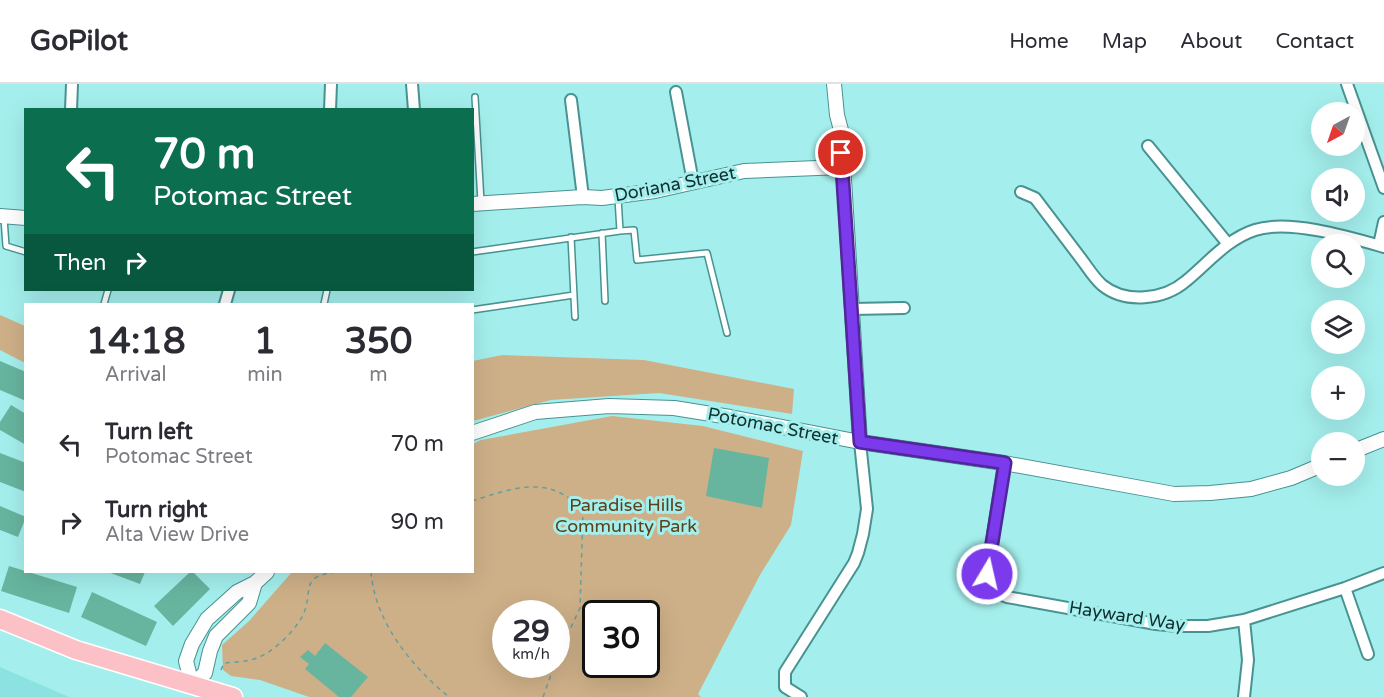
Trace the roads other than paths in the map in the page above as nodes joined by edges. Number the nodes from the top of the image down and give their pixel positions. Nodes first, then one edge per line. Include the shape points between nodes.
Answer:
1 (72, 84) edge
2 (331, 84) edge
3 (412, 84) edge
4 (834, 84) edge
5 (1347, 84) edge
6 (676, 92) dead end
7 (475, 97) dead end
8 (571, 100) dead end
9 (71, 108) edge
10 (330, 108) edge
11 (414, 108) edge
12 (1148, 146) dead end
13 (842, 166) junction
14 (693, 182) junction
15 (1384, 188) edge
16 (1021, 192) dead end
17 (618, 196) junction
18 (583, 197) junction
19 (477, 204) edge
20 (2, 216) edge
21 (24, 218) edge
22 (1384, 222) edge
23 (620, 231) junction
24 (602, 233) junction
25 (571, 237) junction
26 (1228, 244) junction
27 (1382, 246) edge
28 (24, 251) edge
29 (474, 252) edge
30 (574, 295) junction
31 (605, 302) dead end
32 (904, 308) dead end
33 (852, 309) junction
34 (474, 310) edge
35 (575, 317) dead end
36 (727, 333) dead end
37 (474, 432) edge
38 (1384, 439) edge
39 (860, 442) junction
40 (1365, 447) edge
41 (1005, 463) junction
42 (1311, 470) edge
43 (266, 573) edge
44 (1384, 573) edge
45 (255, 583) junction
46 (1345, 588) junction
47 (0, 619) edge
48 (1244, 620) junction
49 (1368, 654) dead end
50 (192, 685) junction
51 (234, 697) edge
52 (801, 697) edge
53 (1244, 697) edge

1 - 9 street
2 - 10 street
3 - 11 street
4 - 13 street
5 - 15 street
6 - 14 street
7 - 19 lane
8 - 18 street
12 - 26 street
13 - 14 street, Doriana Street via 744,171
13 - 33 street
14 - 17 street, Doriana Street
16 - 26 street via 1035,198 1101,284 1126,296 1151,297 1176,289
17 - 18 street, Doriana Street
17 - 23 lane
18 - 19 street, Doriana Street
20 - 21 street
20 - 28 lane via 6,246
22 - 27 street
23 - 24 lane
23 - 36 lane via 634,230 637,260 707,254
24 - 25 lane
24 - 31 lane
25 - 29 lane
25 - 30 lane
26 - 27 street via 1256,230 1289,226
30 - 34 lane
30 - 35 lane
32 - 33 street
33 - 39 street
37 - 39 street, Potomac Street via 536,412 609,406 709,413
38 - 40 street
39 - 41 street, Potomac Street
39 - 52 street via 867,509 863,534 854,563 784,672 785,687
41 - 42 street, Potomac Street via 1174,494 1251,489
41 - 48 street, Hayward Way via 987,574 996,592 1178,626
43 - 45 street
44 - 46 street, Hayward Way
45 - 50 street via 249,603 216,636 205,673
45 - 50 street via 237,591 207,619 186,661
46 - 48 street, Hayward Way
46 - 49 street
47 - 50 main road via 76,650
48 - 53 street via 1248,660
50 - 51 main road

